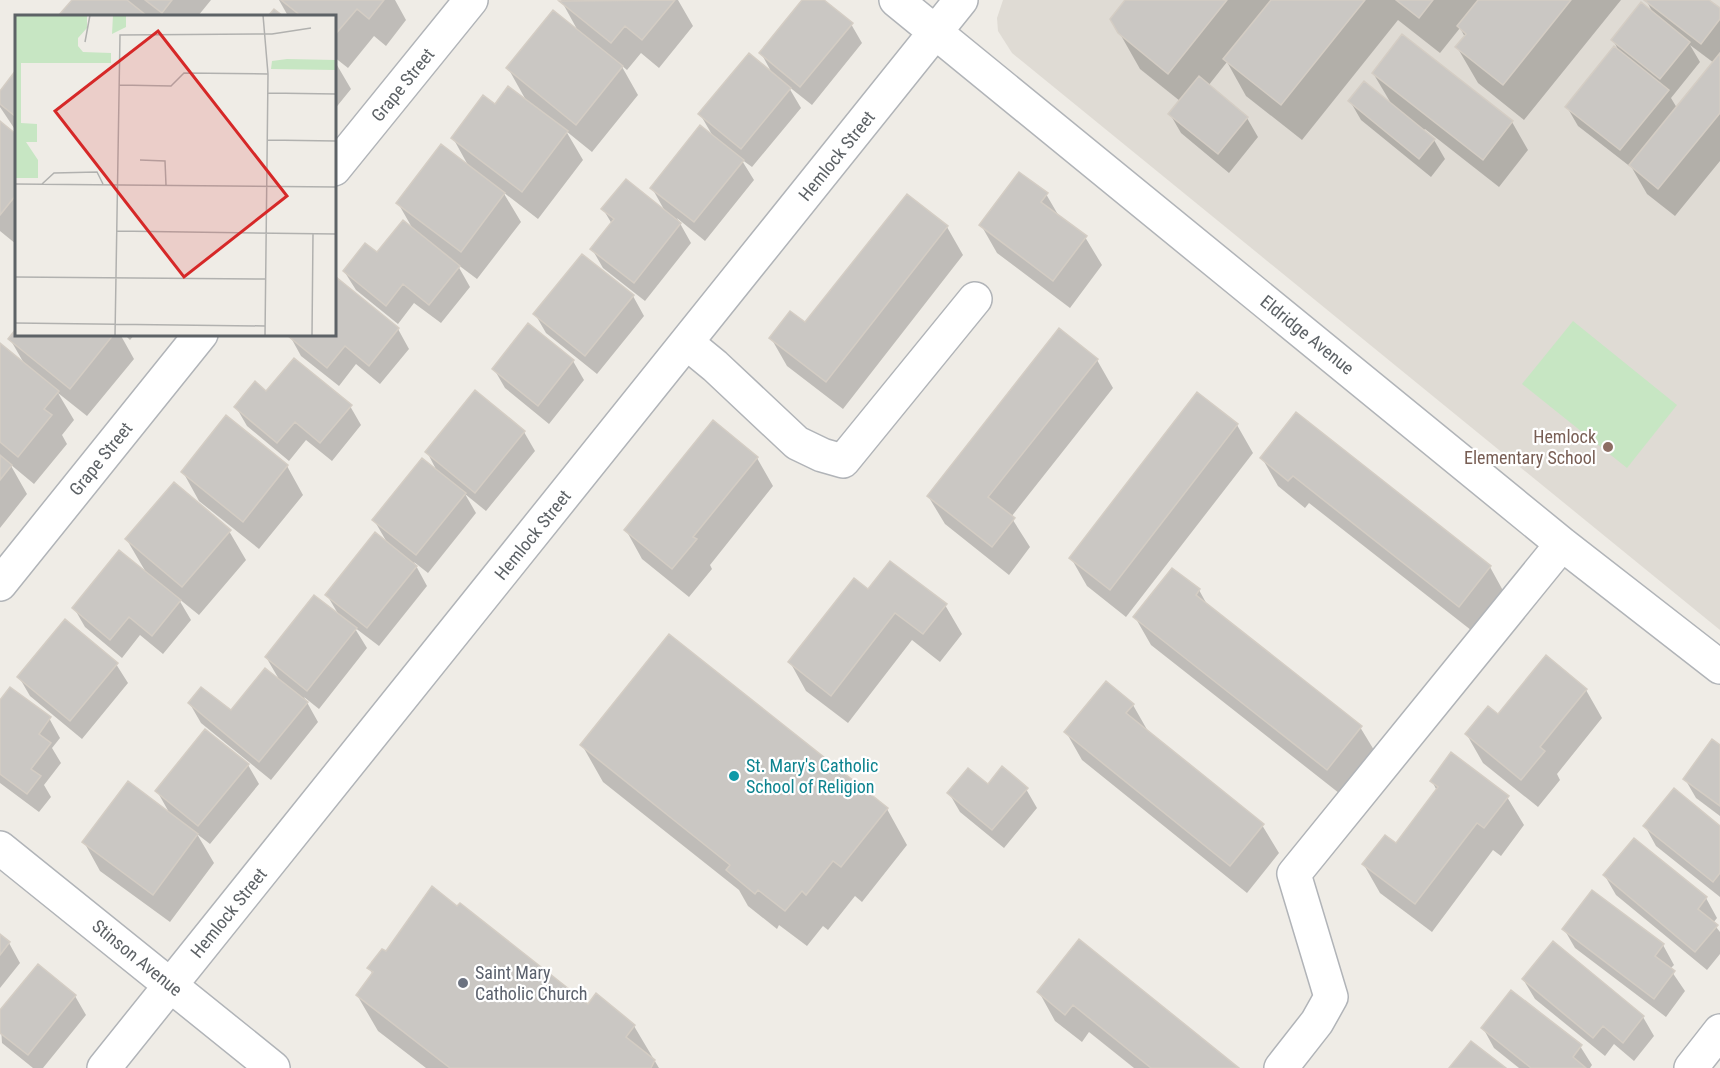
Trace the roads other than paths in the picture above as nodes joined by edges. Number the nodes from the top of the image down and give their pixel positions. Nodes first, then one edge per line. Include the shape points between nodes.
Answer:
1 (471, 0) edge
2 (896, 0) edge
3 (961, 0) edge
4 (936, 32) junction
5 (336, 167) edge
6 (975, 299) dead end
7 (199, 336) edge
8 (687, 343) junction
9 (1562, 544) junction
10 (0, 584) edge
11 (1720, 668) edge
12 (0, 848) edge
13 (172, 984) junction
14 (1720, 1031) edge
15 (104, 1068) edge
16 (273, 1068) edge
17 (1281, 1068) edge
18 (1691, 1068) edge

1 - 5 street, Grape Street
2 - 4 street, Eldridge Avenue
3 - 4 street, Hemlock Street
4 - 8 street, Hemlock Street
4 - 9 street, Eldridge Avenue
6 - 8 street via 843,461 797,442
7 - 10 street, Grape Street
8 - 13 street, Hemlock Street
9 - 11 street, Eldridge Avenue
9 - 17 street via 1294,874 1331,997
12 - 13 street, Stinson Avenue
13 - 15 street, Hemlock Street
13 - 16 street, Stinson Avenue
14 - 18 street

